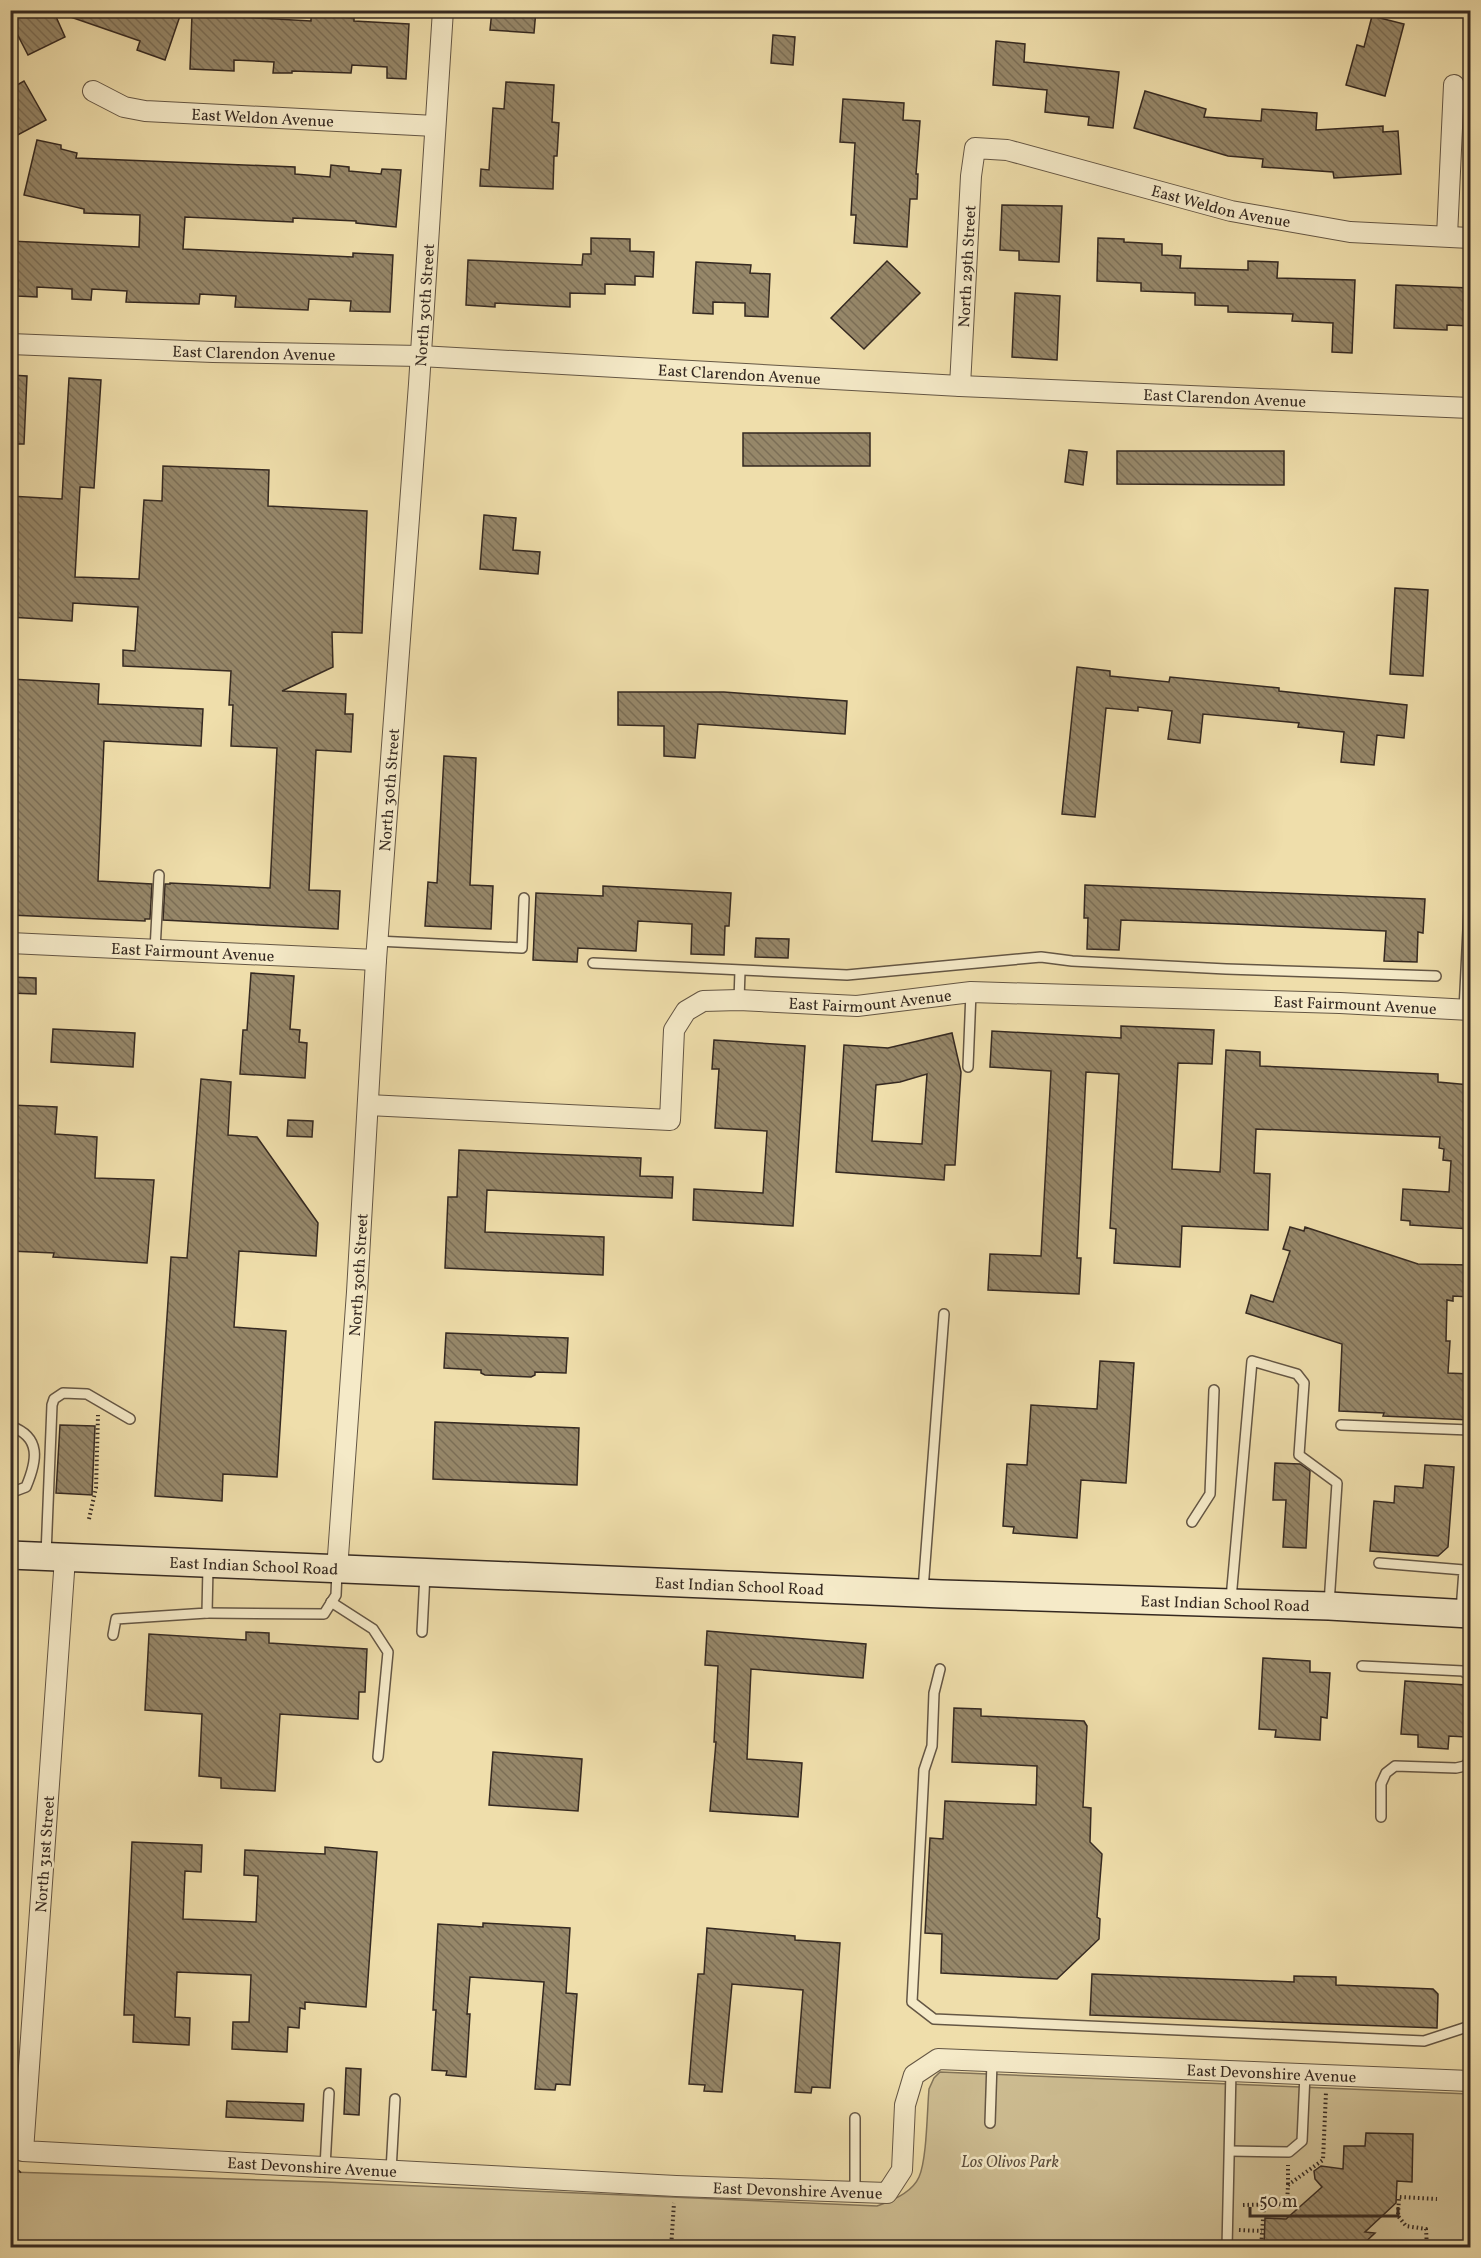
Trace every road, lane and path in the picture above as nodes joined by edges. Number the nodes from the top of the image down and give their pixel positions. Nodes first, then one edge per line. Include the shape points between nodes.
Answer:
1 (442, 10) edge
2 (1454, 85) dead end
3 (93, 91) dead end
4 (435, 126) junction
5 (975, 148) joint
6 (1447, 236) junction
7 (1470, 238) edge
8 (10, 344) edge
9 (420, 356) junction
10 (960, 386) junction
11 (1470, 408) edge
12 (159, 875) dead end
13 (1470, 890) edge
14 (524, 898) dead end
15 (10, 944) edge
16 (155, 950) junction
17 (376, 951) junction
18 (593, 963) dead end
19 (740, 971) junction
20 (1436, 976) dead end
21 (971, 992) junction
22 (739, 1000) junction
23 (1467, 1010) edge
24 (968, 1067) dead end
25 (368, 1105) junction
26 (944, 1314) dead end
27 (1214, 1390) dead end
28 (99, 1404) dead end
29 (130, 1419) dead end
30 (1341, 1425) dead end
31 (10, 1426) edge
32 (1470, 1430) edge
33 (10, 1493) edge
34 (89, 1519) dead end
35 (1192, 1522) dead end
36 (10, 1555) edge
37 (55, 1557) junction
38 (1379, 1563) dead end
39 (208, 1564) junction
40 (337, 1570) junction
41 (425, 1574) junction
42 (923, 1592) junction
43 (331, 1602) junction
44 (1231, 1604) junction
45 (1329, 1606) junction
46 (207, 1613) junction
47 (1466, 1613) edge
48 (422, 1632) dead end
49 (113, 1635) dead end
50 (1362, 1666) dead end
51 (940, 1669) dead end
52 (1470, 1676) edge
53 (378, 1757) dead end
54 (1470, 1760) edge
55 (1381, 1817) dead end
56 (1470, 2026) edge
57 (992, 2061) junction
58 (1230, 2070) junction
59 (1305, 2074) junction
60 (1470, 2081) edge
61 (1326, 2091) dead end
62 (328, 2093) dead end
63 (395, 2099) dead end
64 (855, 2118) dead end
65 (990, 2123) dead end
66 (1230, 2151) junction
67 (23, 2159) junction
68 (325, 2167) junction
69 (391, 2171) junction
70 (10, 2187) edge
71 (855, 2192) junction
72 (1437, 2199) dead end
73 (674, 2200) dead end
74 (1287, 2204) junction
75 (1243, 2205) dead end
76 (1264, 2205) junction
77 (1298, 2208) dead end
78 (1228, 2230) junction
79 (1262, 2232) junction
80 (671, 2247) edge
81 (1227, 2247) edge
82 (1261, 2247) edge
83 (1427, 2247) edge

1 - 4 street, North 30th Street
2 - 6 street
3 - 4 street, East Weldon Avenue via 123,107 145,111
4 - 9 street, North 30th Street
5 - 6 street, East Weldon Avenue via 1007,150 1267,219 1350,232
5 - 10 street, North 29th Street
6 - 7 street, East Weldon Avenue
8 - 9 street, East Clarendon Avenue
9 - 10 street, East Clarendon Avenue
9 - 17 street, North 30th Street
10 - 11 street, East Clarendon Avenue
12 - 16 lane
13 - 23 lane
14 - 17 lane via 522,948
15 - 16 street, East Fairmount Avenue
16 - 17 street, East Fairmount Avenue
17 - 25 street, North 30th Street
18 - 19 lane
19 - 20 lane via 847,975 1041,957 1072,962
19 - 22 lane
21 - 22 street, East Fairmount Avenue via 856,1006
21 - 23 street, East Fairmount Avenue
21 - 24 lane
22 - 25 street, East Fairmount Avenue via 703,1001 686,1011 674,1030 670,1120
25 - 40 street, North 30th Street
26 - 42 lane
27 - 35 lane via 1210,1494
28 - 34 path via 96,1488
29 - 37 lane via 87,1394 63,1393 54,1399 49,1444
30 - 32 lane
31 - 33 lane via 33,1442 34,1466 26,1486
36 - 37 main road, East Indian School Road
37 - 39 main road, East Indian School Road
37 - 67 street, North 31st Street
38 - 47 lane via 1464,1570
39 - 40 main road, East Indian School Road
39 - 46 lane
40 - 41 main road, East Indian School Road
40 - 43 lane via 336,1595
41 - 42 main road, East Indian School Road
41 - 48 lane
42 - 44 main road, East Indian School Road
43 - 46 lane via 324,1614
43 - 53 lane via 373,1629 388,1652
44 - 45 main road, East Indian School Road
44 - 45 lane via 1252,1361 1297,1374 1304,1383 1299,1455 1337,1482
45 - 47 main road, East Indian School Road
46 - 49 lane via 116,1619
50 - 52 lane via 1463,1671
51 - 56 lane via 934,1693 932,1746 924,1770 912,2002 934,2019 1424,2041
54 - 55 lane via 1456,1768 1395,1766 1381,1784
57 - 58 street, East Devonshire Avenue
57 - 65 lane
57 - 71 street, East Devonshire Avenue via 939,2060 914,2074 905,2104 902,2170 886,2193
58 - 59 street, East Devonshire Avenue
58 - 66 lane
59 - 60 street, East Devonshire Avenue
59 - 66 lane via 1302,2140 1289,2152
61 - 74 path via 1323,2160 1288,2185
62 - 68 lane
63 - 69 lane
64 - 71 lane
66 - 78 lane
67 - 68 street, East Devonshire Avenue
67 - 70 path
68 - 69 street, East Devonshire Avenue
69 - 71 street, East Devonshire Avenue
72 - 83 path via 1399,2197 1398,2216 1406,2226 1426,2229
73 - 80 path
74 - 76 path
74 - 77 path
75 - 76 path
76 - 79 path
78 - 79 path
78 - 81 lane
79 - 82 path

